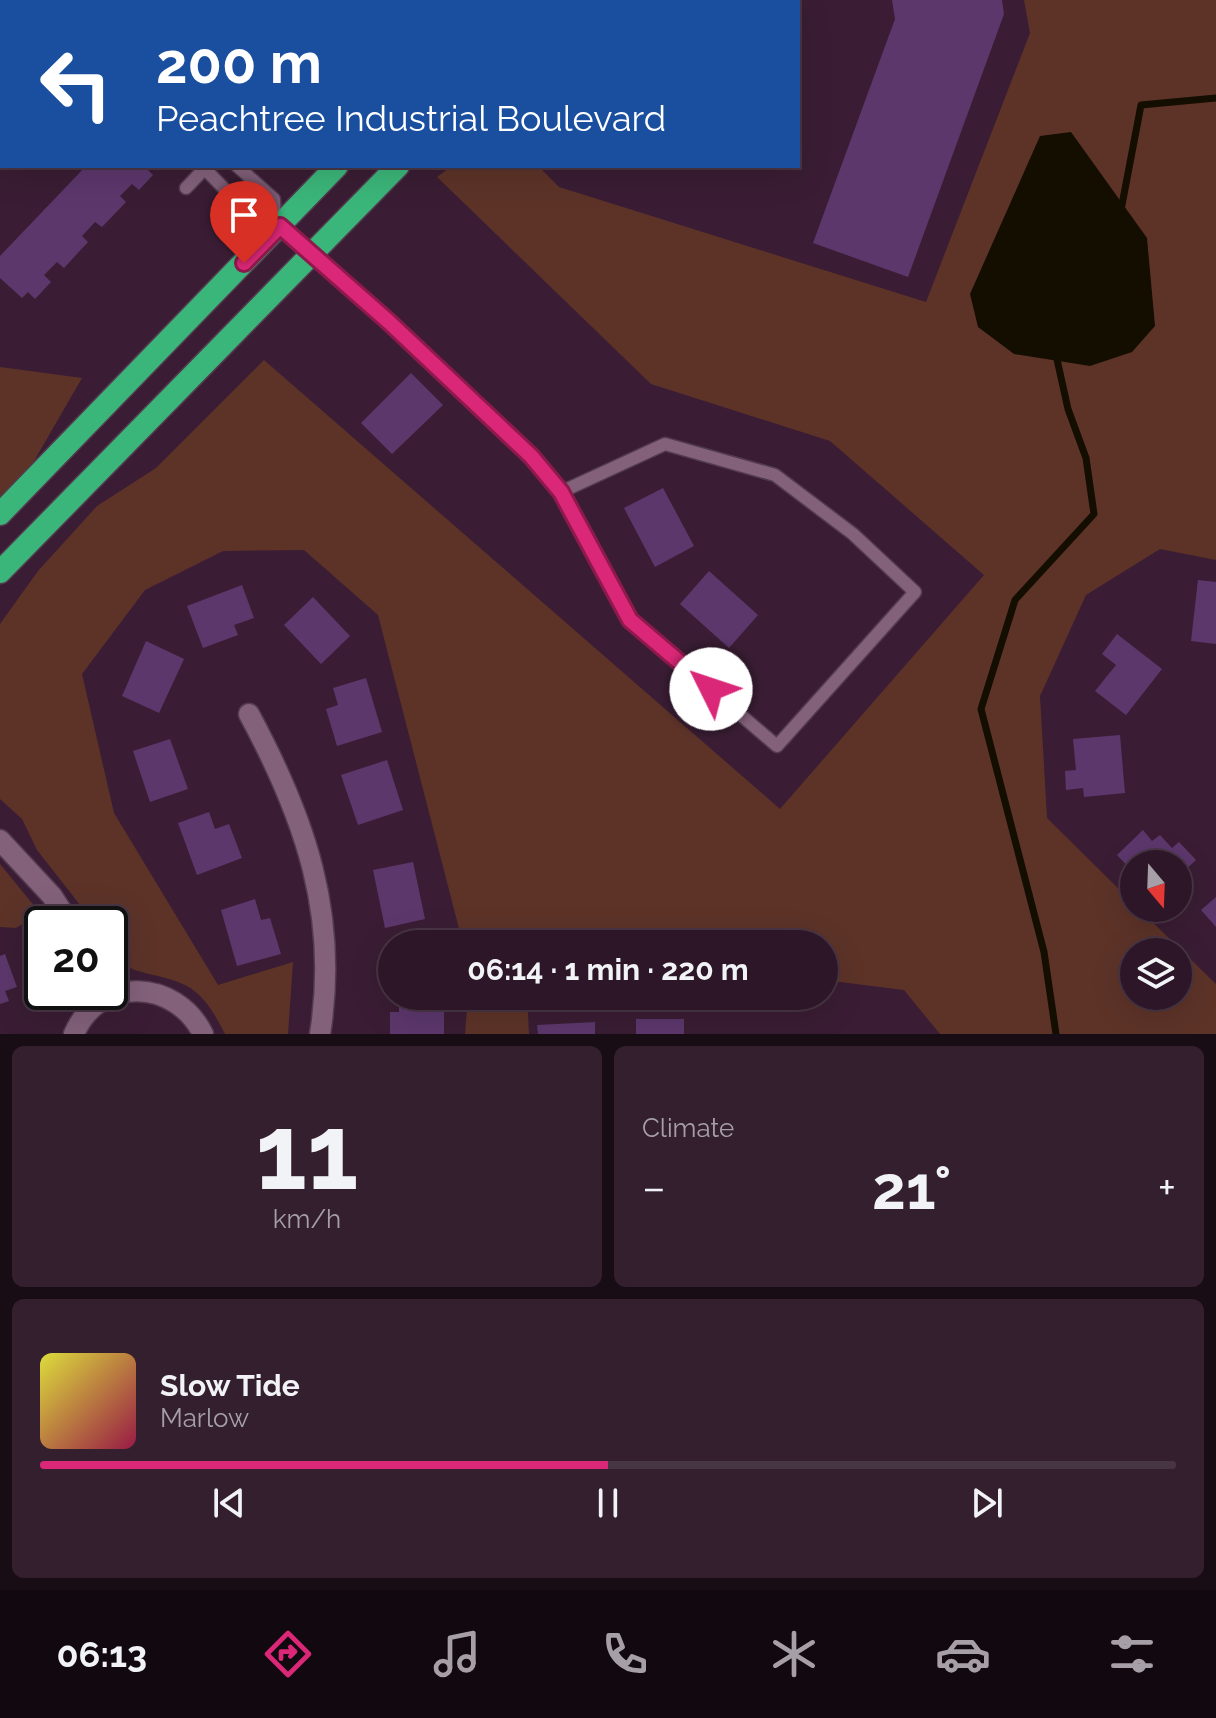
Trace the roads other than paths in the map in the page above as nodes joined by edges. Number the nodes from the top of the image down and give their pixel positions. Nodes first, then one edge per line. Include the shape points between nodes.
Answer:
1 (204, 168) edge
2 (206, 168) edge
3 (239, 168) edge
4 (335, 168) edge
5 (396, 168) edge
6 (186, 188) dead end
7 (278, 223) junction
8 (313, 253) junction
9 (561, 492) junction
10 (0, 514) edge
11 (0, 572) edge
12 (249, 714) dead end
13 (0, 840) edge
14 (58, 906) edge
15 (128, 992) edge
16 (90, 1010) edge
17 (74, 1034) edge
18 (203, 1034) edge
19 (320, 1034) edge

1 - 6 lane
2 - 7 lane via 255,220
3 - 7 lane via 274,199
4 - 7 highway
5 - 8 highway
7 - 8 lane
7 - 10 highway
8 - 9 lane via 488,413
8 - 11 highway
9 - 9 lane via 630,620 777,746 915,592 853,534 775,475 665,444
12 - 19 street via 276,764 312,862 326,933
13 - 14 street
15 - 18 street via 167,997 190,1013
16 - 17 street

